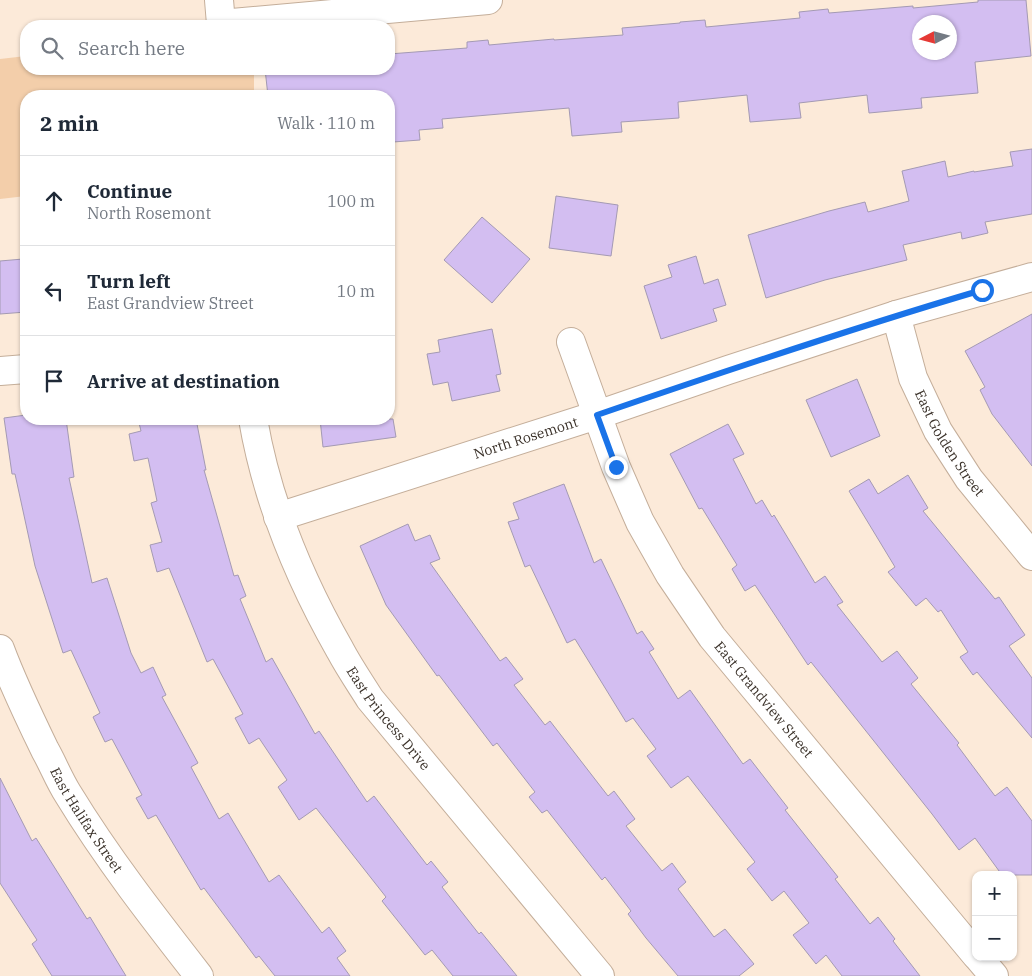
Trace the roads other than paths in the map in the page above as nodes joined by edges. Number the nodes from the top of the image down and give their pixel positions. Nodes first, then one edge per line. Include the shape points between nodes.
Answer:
1 (488, 0) edge
2 (220, 12) edge
3 (1032, 277) edge
4 (896, 315) junction
5 (571, 342) dead end
6 (20, 369) edge
7 (0, 371) edge
8 (597, 415) junction
9 (254, 425) edge
10 (278, 517) junction
11 (1032, 556) edge
12 (0, 649) edge
13 (972, 950) edge
14 (981, 961) edge
15 (198, 976) edge
16 (600, 976) edge
17 (994, 976) edge

1 - 2 street
3 - 4 street, North Rosemont
4 - 8 street, North Rosemont
4 - 11 street, East Golden Street via 913,378 938,431 969,479
5 - 8 street, East Grandview Street
6 - 7 street
8 - 10 street, North Rosemont
8 - 13 street, East Grandview Street via 640,522 670,576 712,637
9 - 10 street, East Princess Drive
10 - 16 street, East Princess Drive via 307,587 340,652 370,699
12 - 15 street, East Halifax Street via 66,792 106,854
14 - 17 street, East Grandview Street

